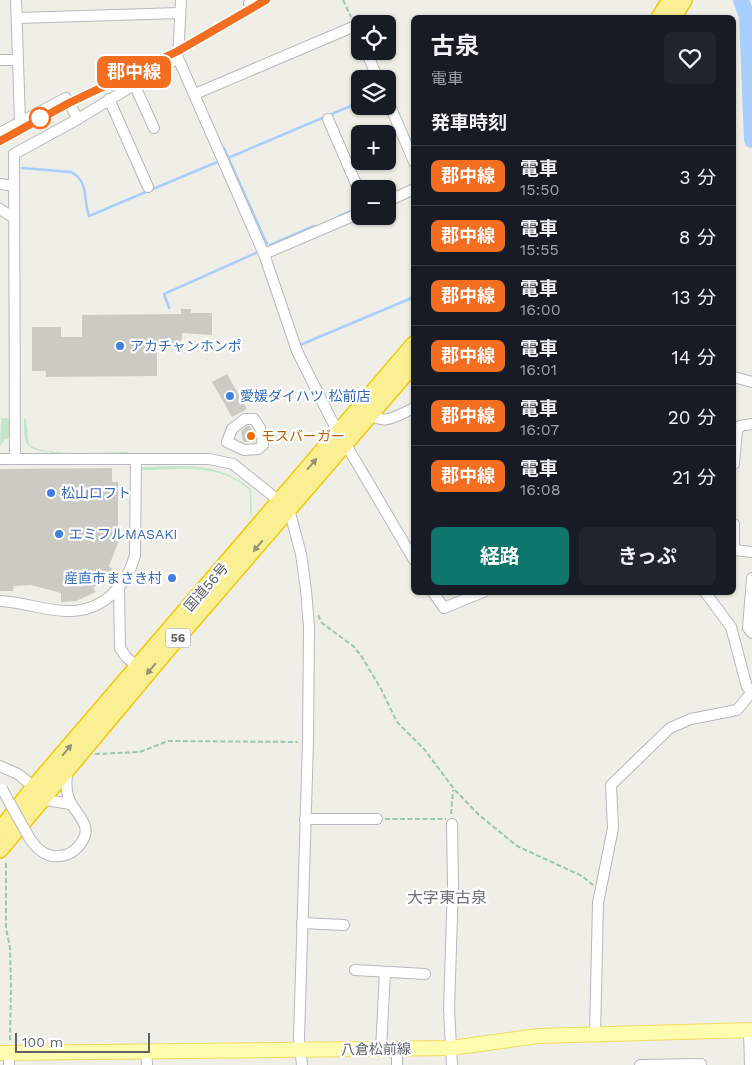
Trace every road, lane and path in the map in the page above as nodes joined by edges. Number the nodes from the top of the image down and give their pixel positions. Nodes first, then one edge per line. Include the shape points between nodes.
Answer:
1 (16, 0) edge
2 (180, 0) edge
3 (343, 0) edge
4 (670, 0) edge
5 (684, 0) edge
6 (180, 13) junction
7 (661, 15) edge
8 (675, 15) edge
9 (351, 17) edge
10 (17, 18) junction
11 (351, 28) edge
12 (178, 58) junction
13 (0, 60) edge
14 (18, 60) junction
15 (134, 84) junction
16 (195, 94) junction
17 (109, 99) junction
18 (394, 115) edge
19 (78, 119) junction
20 (328, 119) dead end
21 (20, 122) junction
22 (154, 128) dead end
23 (0, 133) edge
24 (411, 155) edge
25 (354, 180) edge
26 (0, 184) edge
27 (14, 186) junction
28 (148, 187) dead end
29 (411, 190) edge
30 (396, 197) edge
31 (0, 209) edge
32 (351, 216) edge
33 (14, 218) junction
34 (264, 254) junction
35 (411, 348) edge
36 (411, 367) edge
37 (736, 378) edge
38 (752, 382) edge
39 (411, 409) edge
40 (366, 411) junction
41 (752, 424) edge
42 (736, 430) edge
43 (342, 438) junction
44 (15, 459) junction
45 (136, 459) junction
46 (0, 460) edge
47 (285, 505) junction
48 (736, 550) edge
49 (752, 552) edge
50 (411, 555) edge
51 (752, 578) edge
52 (119, 588) junction
53 (435, 595) edge
54 (476, 595) edge
55 (707, 595) edge
56 (0, 601) edge
57 (315, 609) dead end
58 (752, 633) edge
59 (138, 666) junction
60 (752, 692) edge
61 (308, 742) junction
62 (95, 754) dead end
63 (1, 766) edge
64 (68, 768) junction
65 (34, 787) junction
66 (1, 788) edge
67 (454, 789) junction
68 (70, 804) junction
69 (32, 808) junction
70 (305, 819) junction
71 (377, 819) joint
72 (452, 824) dead end
73 (0, 830) edge
74 (3, 856) edge
75 (599, 889) junction
76 (302, 923) junction
77 (344, 925) dead end
78 (355, 970) dead end
79 (385, 972) junction
80 (425, 974) dead end
81 (751, 1030) edge
82 (595, 1035) junction
83 (397, 1048) junction
84 (451, 1048) junction
85 (381, 1049) junction
86 (300, 1050) junction
87 (6, 1057) edge
88 (146, 1059) edge
89 (701, 1064) edge
90 (302, 1065) edge
91 (397, 1065) edge
92 (452, 1065) edge
93 (640, 1065) edge
94 (750, 1065) edge

1 - 10 street
2 - 6 street
3 - 9 path
4 - 7 highway
5 - 8 highway
6 - 10 street
6 - 12 street
10 - 14 street
11 - 16 street
12 - 15 street
12 - 16 street
13 - 14 street
14 - 21 street
15 - 17 street
15 - 22 street
16 - 34 street
17 - 19 street
17 - 28 street
18 - 24 street
19 - 21 street via 66,98
19 - 27 street via 14,154
20 - 25 street
21 - 23 street
26 - 27 street
27 - 33 street
29 - 30 street
31 - 33 street
32 - 34 street
33 - 44 street
34 - 43 street via 297,351
35 - 40 highway, 国道56号 / 56
36 - 40 highway, 国道56号 / 56
37 - 38 street
39 - 40 street via 386,420
40 - 43 highway, 国道56号 / 56
41 - 42 street
43 - 47 highway, 国道56号 / 56
43 - 50 street
44 - 45 street
44 - 46 street
45 - 47 street via 203,459 232,464
45 - 52 street via 135,555 132,567
47 - 59 highway, 国道56号 / 56
47 - 61 street via 301,554 306,590 309,627
47 -> 64 highway, 国道56号 / 56
48 - 49 street
51 - 58 street via 748,628
52 - 56 street via 102,602 79,610 61,611
52 - 59 street via 120,648
53 - 54 street via 444,608
55 - 60 street via 731,627 747,687
57 - 67 path via 322,623 353,646 362,657 397,722 424,749
65 -> 59 highway, 国道56号 / 56
60 - 75 street via 737,710 691,719 670,728 611,785 613,828
61 - 62 path via 168,741 140,752
61 - 70 street
63 - 65 street
64 - 68 street
64 - 69 highway, 国道56号 / 56
65 - 73 highway, 国道56号 / 56
66 - 68 street, bridge via 30,839 51,856 73,852 82,843 85,827
67 - 71 path via 450,819
67 - 75 path via 479,815 517,846 582,876
68 - 69 street via 46,800
69 - 74 highway, 国道56号 / 56
70 - 71 street
70 - 76 street
72 - 84 street
74 - 87 path via 12,984
75 - 82 street
76 - 77 street
76 - 86 street
78 - 79 street
79 - 80 street
79 - 85 street
81 - 82 main road, 八倉松前線
81 - 94 street
82 - 84 main road, 八倉松前線 via 538,1036
83 - 84 main road, 八倉松前線
83 - 85 main road, 八倉松前線
83 - 91 street
84 - 92 street
85 - 86 main road, 八倉松前線
86 - 88 main road, 八倉松前線
86 - 90 street
87 - 88 main road, 八倉松前線
89 - 93 street

